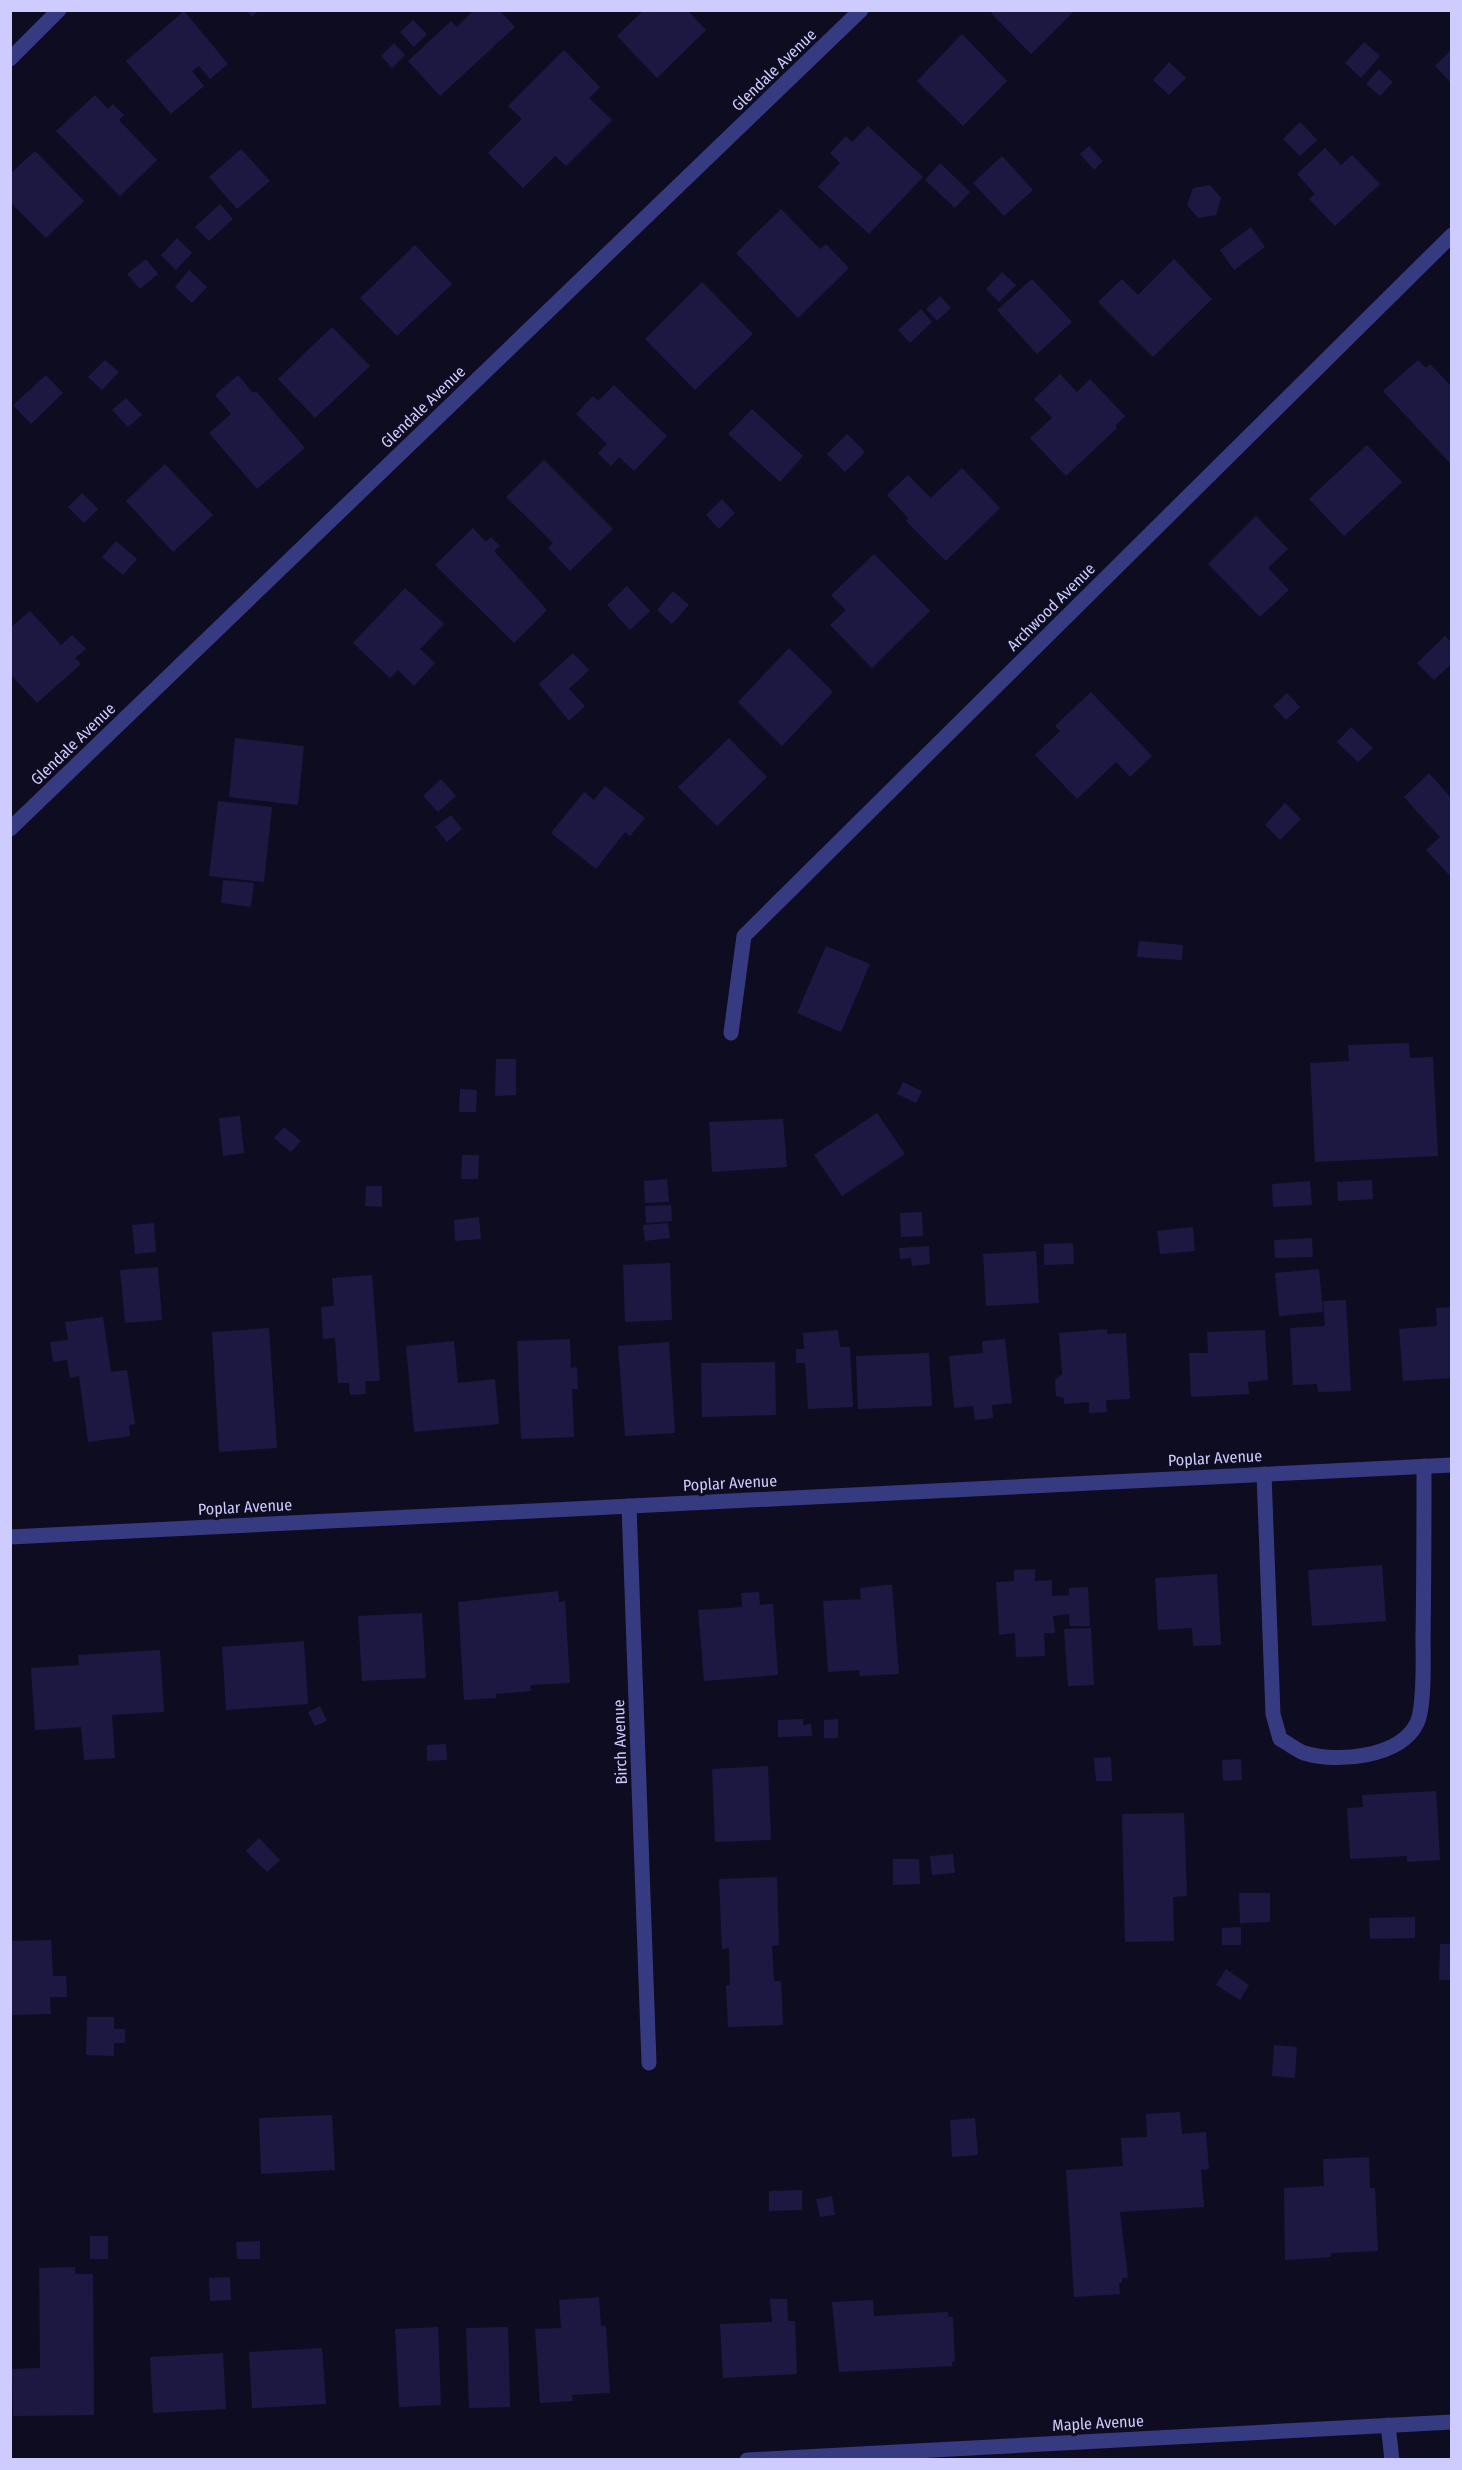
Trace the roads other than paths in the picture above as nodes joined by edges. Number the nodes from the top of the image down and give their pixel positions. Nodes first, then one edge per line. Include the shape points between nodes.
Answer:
1 (59, 10) edge
2 (861, 10) edge
3 (10, 58) edge
4 (1452, 235) edge
5 (10, 829) edge
6 (731, 1033) dead end
7 (1452, 1465) edge
8 (1424, 1466) junction
9 (1264, 1474) junction
10 (629, 1506) junction
11 (10, 1537) edge
12 (649, 2062) dead end
13 (1452, 2422) edge
14 (1388, 2425) junction
15 (901, 2456) edge
16 (747, 2460) edge
17 (1392, 2460) edge

1 - 3 street
2 - 5 street, Glendale Avenue
4 - 6 street, Archwood Avenue via 744,936
7 - 8 street, Poplar Avenue
8 - 9 street, Poplar Avenue
8 - 9 street via 1423,1681 1416,1724 1399,1742 1377,1753 1353,1757 1302,1753 1280,1739 1273,1714
9 - 10 street, Poplar Avenue
10 - 11 street, Poplar Avenue
10 - 12 street, Birch Avenue
13 - 14 street, Maple Avenue
14 - 15 street, Maple Avenue
14 - 17 street
15 - 16 street, Maple Avenue

